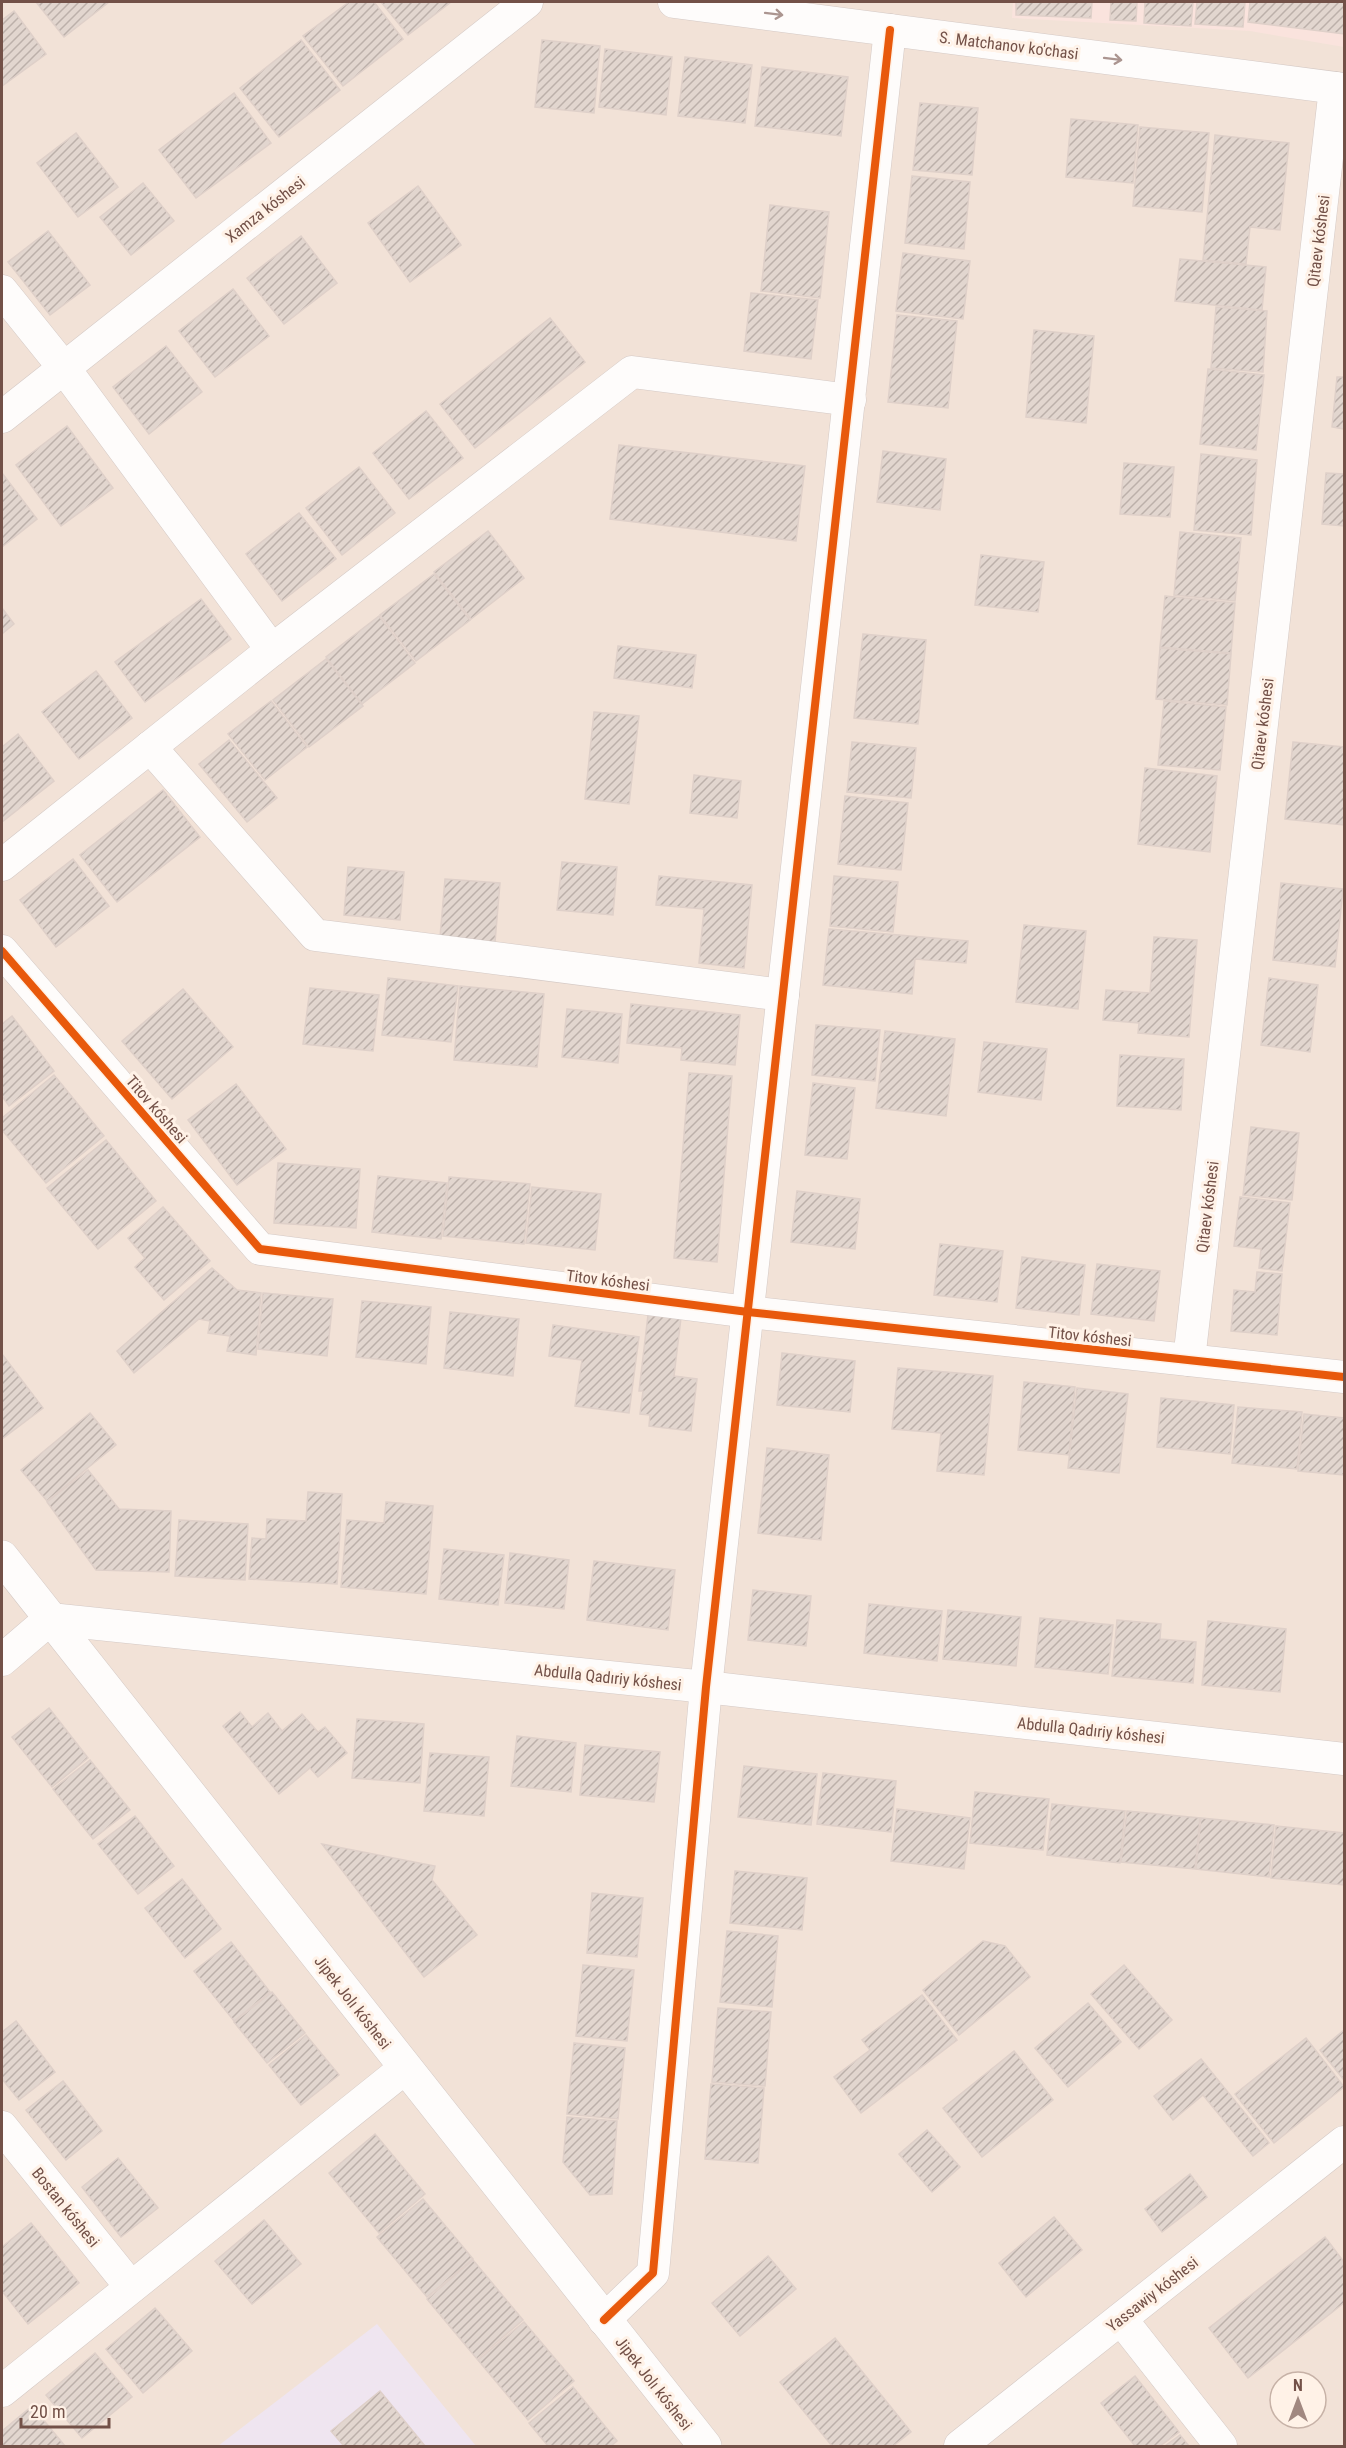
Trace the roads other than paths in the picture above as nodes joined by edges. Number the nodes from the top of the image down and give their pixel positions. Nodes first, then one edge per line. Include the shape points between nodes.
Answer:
1 (527, 2) edge
2 (674, 2) edge
3 (890, 30) junction
4 (1340, 88) edge
5 (2, 291) edge
6 (64, 368) junction
7 (850, 400) junction
8 (2, 417) edge
9 (272, 650) junction
10 (150, 747) junction
11 (2, 865) edge
12 (2, 951) edge
13 (783, 994) junction
14 (748, 1312) junction
15 (1189, 1360) junction
16 (1344, 1377) edge
17 (2, 1557) edge
18 (50, 1619) junction
19 (2, 1660) edge
20 (706, 1687) junction
21 (1344, 1759) edge
22 (405, 2068) junction
23 (2, 2127) edge
24 (1344, 2142) edge
25 (131, 2287) junction
26 (1122, 2319) junction
27 (604, 2320) junction
28 (2, 2391) edge
29 (705, 2446) edge
30 (960, 2446) edge
31 (1221, 2446) edge

1 - 6 street, Xamza kóshesi
2 -> 3 street, S. Matchanov ko'chasi
3 -> 4 street, S. Matchanov ko'chasi
3 - 7 street
4 - 15 street, Qitaev kóshesi
5 - 6 street
6 - 8 street, Xamza kóshesi
6 - 9 street
7 - 9 street via 632,372
7 - 13 street
9 - 10 street
10 - 11 street
10 - 13 street via 315,935
12 - 14 street, Titov kóshesi via 260,1249
13 - 14 street
14 - 15 street, Titov kóshesi
14 - 20 street
15 - 16 street, Titov kóshesi
17 - 18 street, Jipek Jolı kóshesi
18 - 19 street
18 - 20 street, Abdulla Qadıriy kóshesi
18 - 22 street, Jipek Jolı kóshesi
20 - 21 street, Abdulla Qadıriy kóshesi
20 - 27 street via 653,2273
22 - 25 street
22 - 27 street, Jipek Jolı kóshesi
23 - 25 street, Bostan kóshesi
24 - 26 street, Yassawiy kóshesi
25 - 28 street
26 - 30 street, Yassawiy kóshesi
26 - 31 street
27 - 29 street, Jipek Jolı kóshesi

